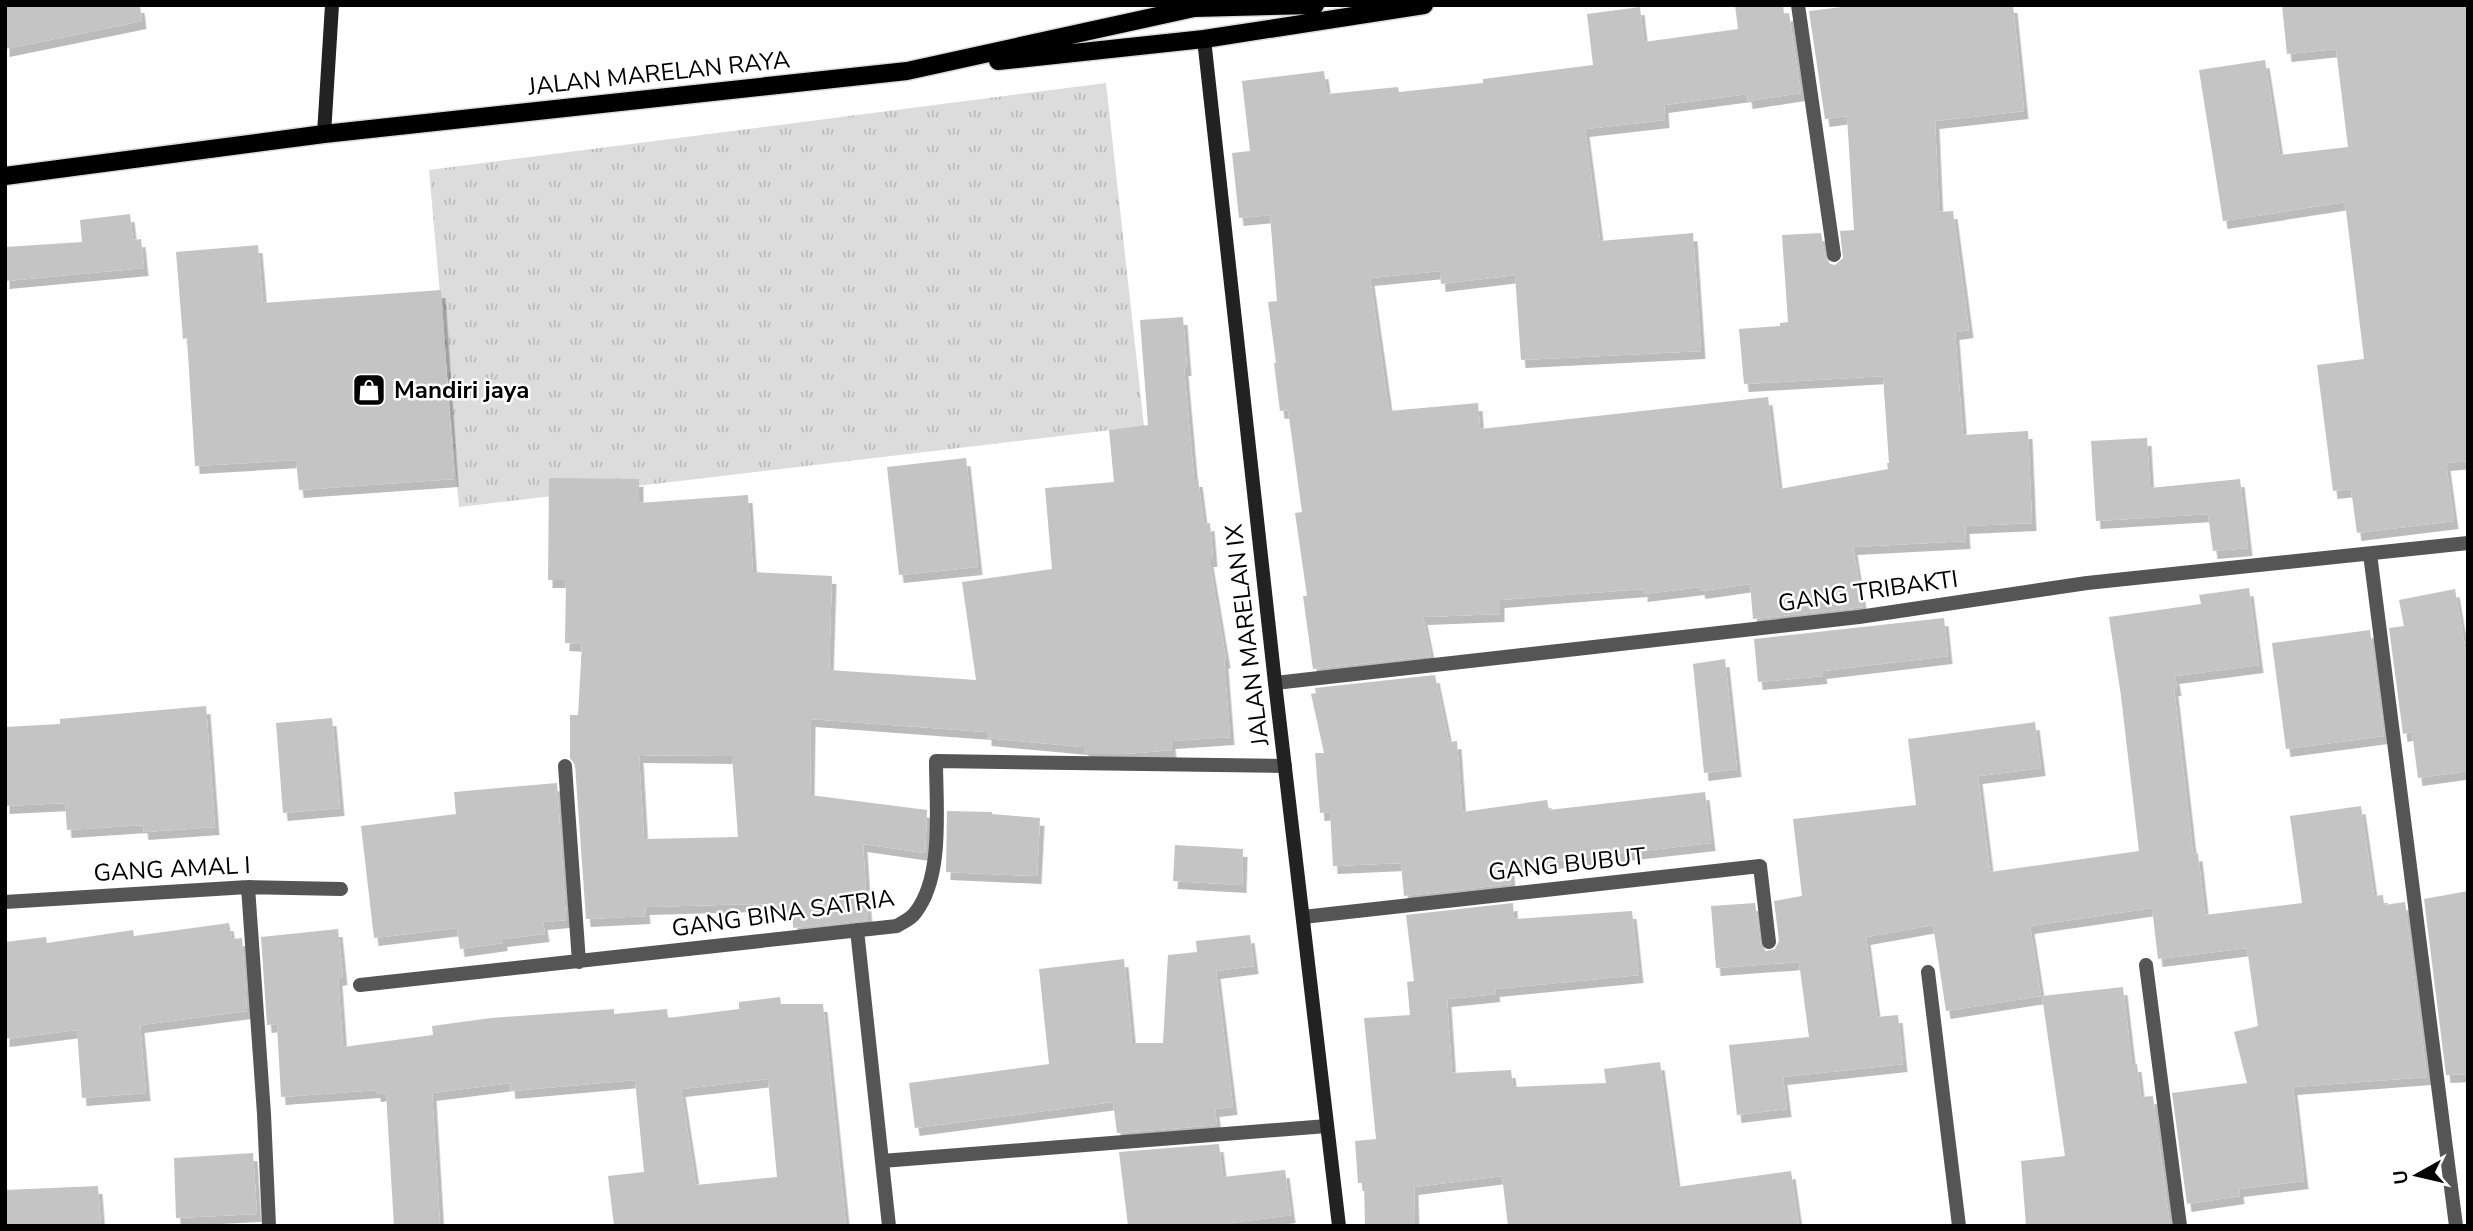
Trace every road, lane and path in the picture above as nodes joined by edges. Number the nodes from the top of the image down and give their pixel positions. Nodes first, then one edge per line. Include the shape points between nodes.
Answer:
1 (332, 5) edge
2 (1315, 5) edge
3 (1424, 5) edge
4 (1798, 5) edge
5 (1194, 7) edge
6 (1204, 39) junction
7 (907, 71) junction
8 (324, 134) junction
9 (5, 176) edge
10 (1834, 255) dead end
11 (2468, 543) edge
12 (2370, 554) junction
13 (1275, 683) junction
14 (565, 766) dead end
15 (1285, 766) junction
16 (248, 887) junction
17 (341, 889) dead end
18 (5, 902) edge
19 (1303, 916) junction
20 (857, 930) junction
21 (1769, 942) dead end
22 (579, 962) junction
23 (2146, 965) dead end
24 (1928, 972) dead end
25 (360, 985) dead end
26 (1327, 1126) junction
27 (882, 1161) junction
28 (269, 1226) edge
29 (889, 1226) edge
30 (1339, 1226) edge
31 (1959, 1226) edge
32 (2180, 1226) edge
33 (2456, 1226) edge

1 - 8 main road
2 - 5 main road, JALAN MARELAN RAYA
3 - 6 main road
4 - 10 street
5 - 7 main road, JALAN MARELAN RAYA
6 - 7 main road
6 - 13 main road, JALAN MARELAN IX
7 - 8 main road, JALAN MARELAN RAYA
8 - 9 main road, JALAN MARELAN RAYA
11 - 12 street, GANG TRIBAKTI
12 - 13 street, GANG TRIBAKTI via 2087,583 1859,617
12 - 33 street
13 - 15 main road, JALAN MARELAN IX
14 - 22 street
15 - 19 main road, JALAN MARELAN IX
15 - 20 street, GANG BINA SATRIA via 936,761 935,851 923,902 914,916 897,926
16 - 17 street, GANG AMAL I
16 - 18 street, GANG AMAL I
16 - 28 street
19 - 21 street, GANG BUBUT via 1760,866
19 - 26 main road, JALAN MARELAN IX
20 - 22 street, GANG BINA SATRIA
20 - 27 street
22 - 25 street, GANG BINA SATRIA
23 - 32 street
24 - 31 street
26 - 27 street
26 - 30 main road, JALAN MARELAN IX
27 - 29 street

